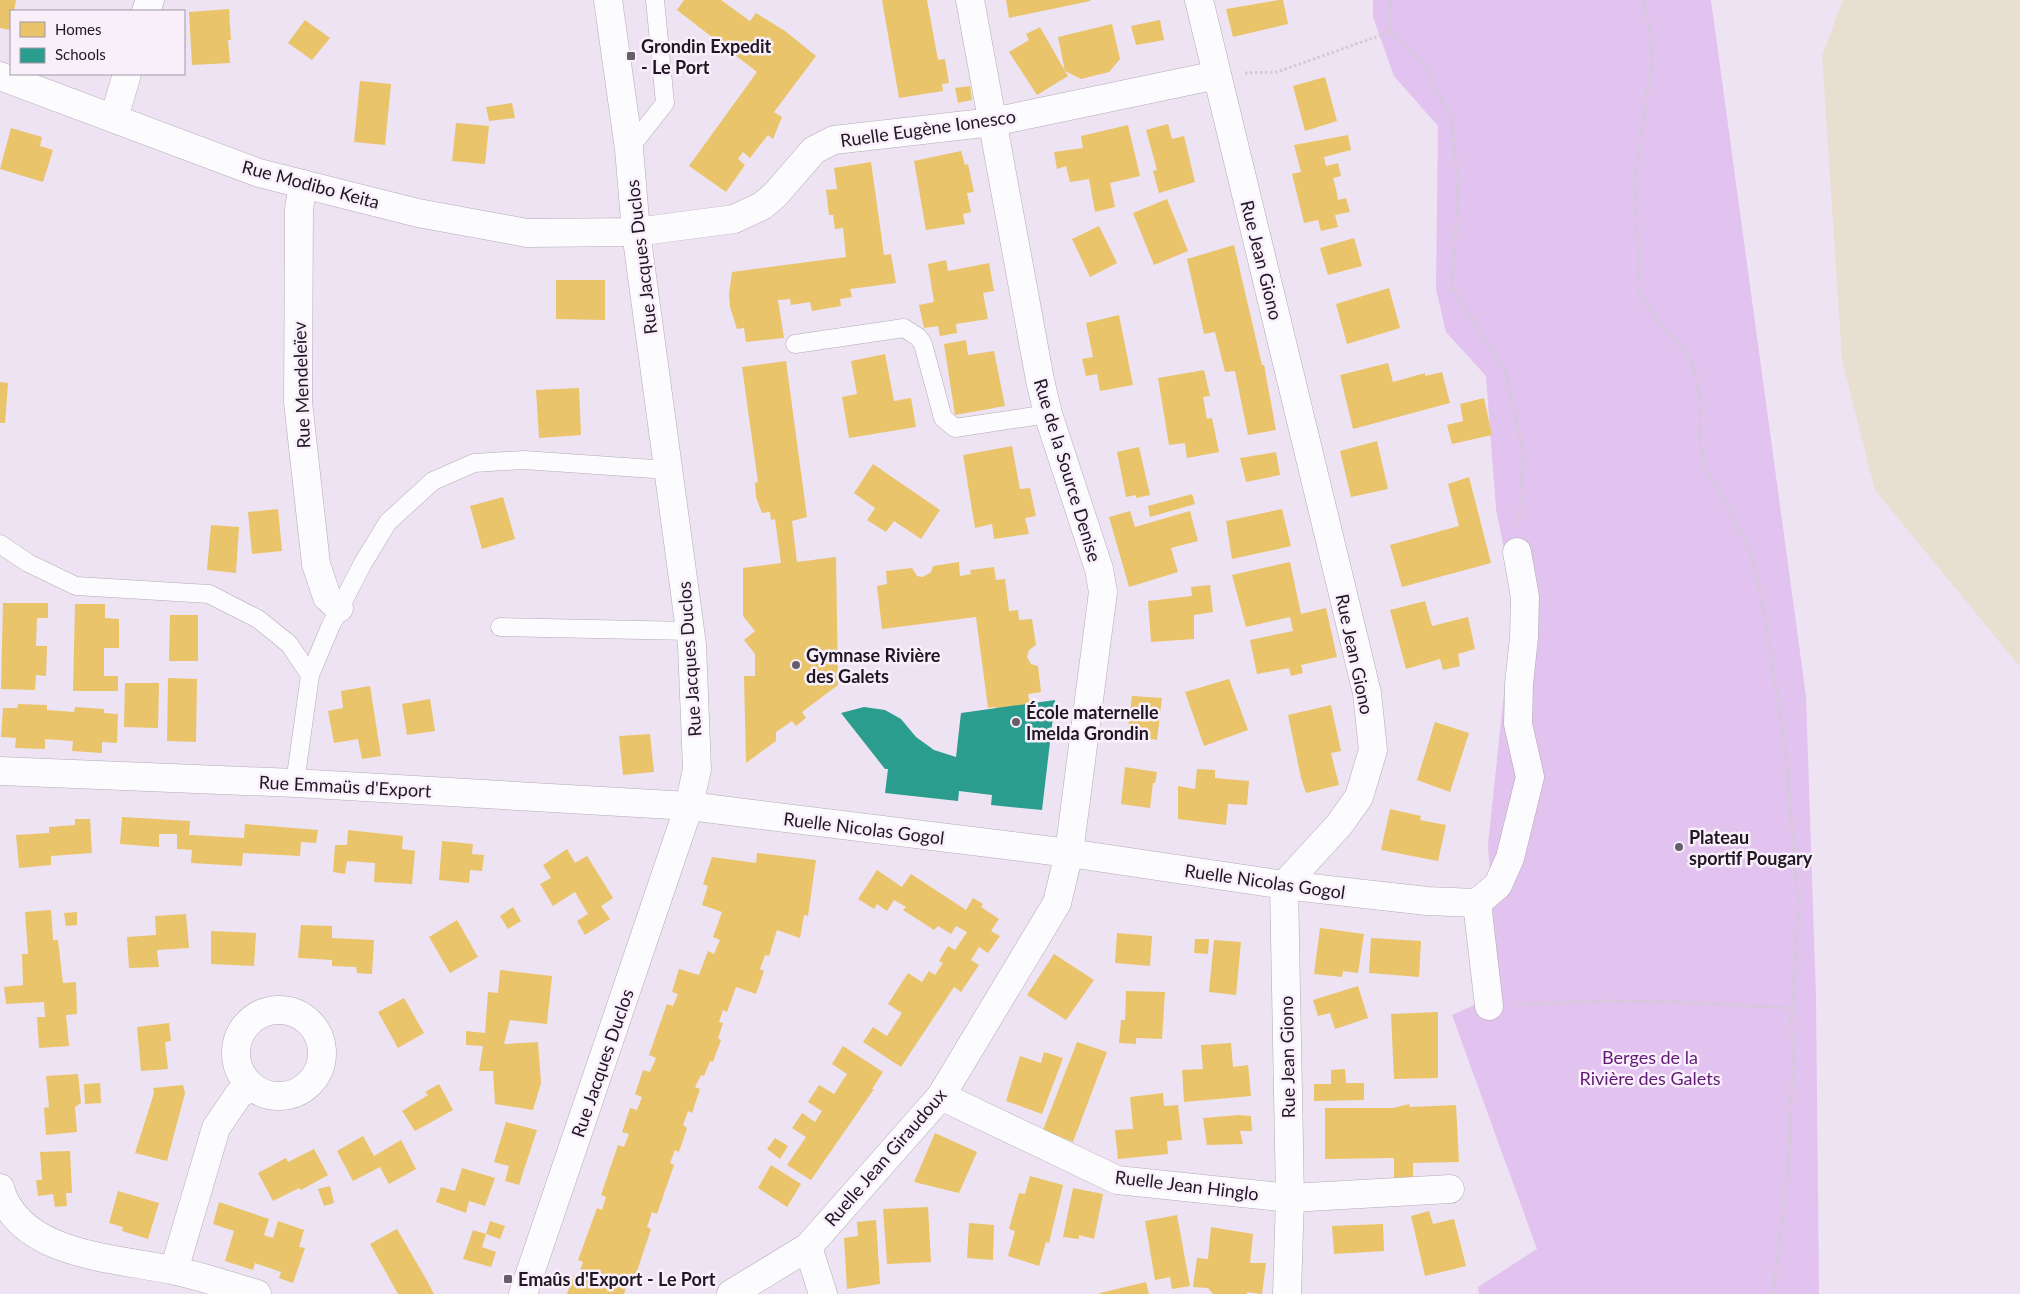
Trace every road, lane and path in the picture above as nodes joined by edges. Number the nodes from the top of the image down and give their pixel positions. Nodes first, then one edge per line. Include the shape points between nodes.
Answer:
1 (608, 0) edge
2 (655, 0) edge
3 (970, 0) edge
4 (1199, 0) edge
5 (1390, 0) edge
6 (1643, 0) edge
7 (1390, 32) junction
8 (127, 75) edge
9 (1217, 75) junction
10 (0, 76) edge
11 (114, 118) junction
12 (993, 122) junction
13 (629, 149) junction
14 (303, 184) junction
15 (636, 232) junction
16 (795, 344) dead end
17 (1048, 414) junction
18 (668, 470) junction
19 (0, 544) edge
20 (1517, 552) joint
21 (339, 608) junction
22 (500, 627) dead end
23 (690, 631) junction
24 (310, 675) junction
25 (0, 771) edge
26 (295, 783) junction
27 (689, 806) junction
28 (1069, 853) junction
29 (1284, 885) junction
30 (1477, 903) junction
31 (1489, 1006) joint
32 (1793, 1008) junction
33 (252, 1087) dead end
34 (941, 1096) junction
35 (0, 1188) edge
36 (1450, 1189) dead end
37 (1290, 1198) junction
38 (808, 1247) junction
39 (174, 1270) junction
40 (256, 1294) edge
41 (523, 1294) edge
42 (730, 1294) edge
43 (823, 1294) edge
44 (1287, 1294) edge
45 (1774, 1294) edge

1 - 13 street, Rue Jacques Duclos
2 - 13 lane via 665,103
3 - 12 street, Rue de la Source Denise
4 - 9 street, Rue Jean Giono
5 - 7 path
6 - 32 path via 1652,60 1635,179 1636,237 1640,248 1639,293 1658,322 1692,362 1701,405 1700,441 1704,465 1751,554 1762,598 1786,754 1799,898
7 - 9 path via 1277,72
7 - 20 path via 1422,62 1452,120 1458,194 1452,287 1505,371 1522,450
8 - 11 street
9 - 12 street, Ruelle Eugène Ionesco
9 - 29 street, Rue Jean Giono via 1367,693 1372,750 1359,797 1339,825
10 - 11 street, Rue Modibo Keita
11 - 14 street, Rue Modibo Keita via 259,172
12 - 15 street, Ruelle Eugène Ionesco via 834,140 814,150 762,206 734,219
12 - 17 street, Rue de la Source Denise
13 - 15 street, Rue Jacques Duclos
14 - 15 street, Rue Modibo Keita via 418,213 527,233
14 - 21 street, Rue Mendeleïev via 299,209 298,402 316,564 326,597
15 - 18 street, Rue Jacques Duclos
16 - 17 lane via 904,328 923,344 943,418 955,428
17 - 28 street, Rue de la Source Denise via 1099,569 1103,592
18 - 21 lane via 524,460 474,463 433,482 388,522
18 - 23 street, Rue Jacques Duclos
19 - 24 lane via 28,563 76,586 209,594 266,625 289,644
20 - 30 street via 1525,598 1518,724 1530,777 1510,858 1498,885
21 - 24 lane
22 - 23 lane
23 - 27 street, Rue Jacques Duclos via 697,770
24 - 26 lane
25 - 26 street, Rue Emmaüs d'Export
26 - 27 street, Rue Emmaüs d'Export
27 - 28 street, Ruelle Nicolas Gogol
27 - 41 street, Rue Jacques Duclos
28 - 29 street, Ruelle Nicolas Gogol
28 - 34 street, Ruelle Jean Giraudoux via 1057,903
29 - 30 street, Ruelle Nicolas Gogol via 1427,901
29 - 37 street, Rue Jean Giono
30 - 31 street
31 - 32 path via 1610,1001
32 - 45 path via 1794,1064 1787,1183
33 - 39 street via 239,1094 216,1128
34 - 37 street, Ruelle Jean Hinglo via 1117,1180
34 - 38 street, Ruelle Jean Giraudoux
35 - 39 street via 11,1213 45,1240 76,1252
36 - 37 street, Ruelle Jean Hinglo
37 - 44 street, Rue Jean Giono
38 - 42 street, Ruelle Jean Giraudoux
38 - 43 street
39 - 40 street

